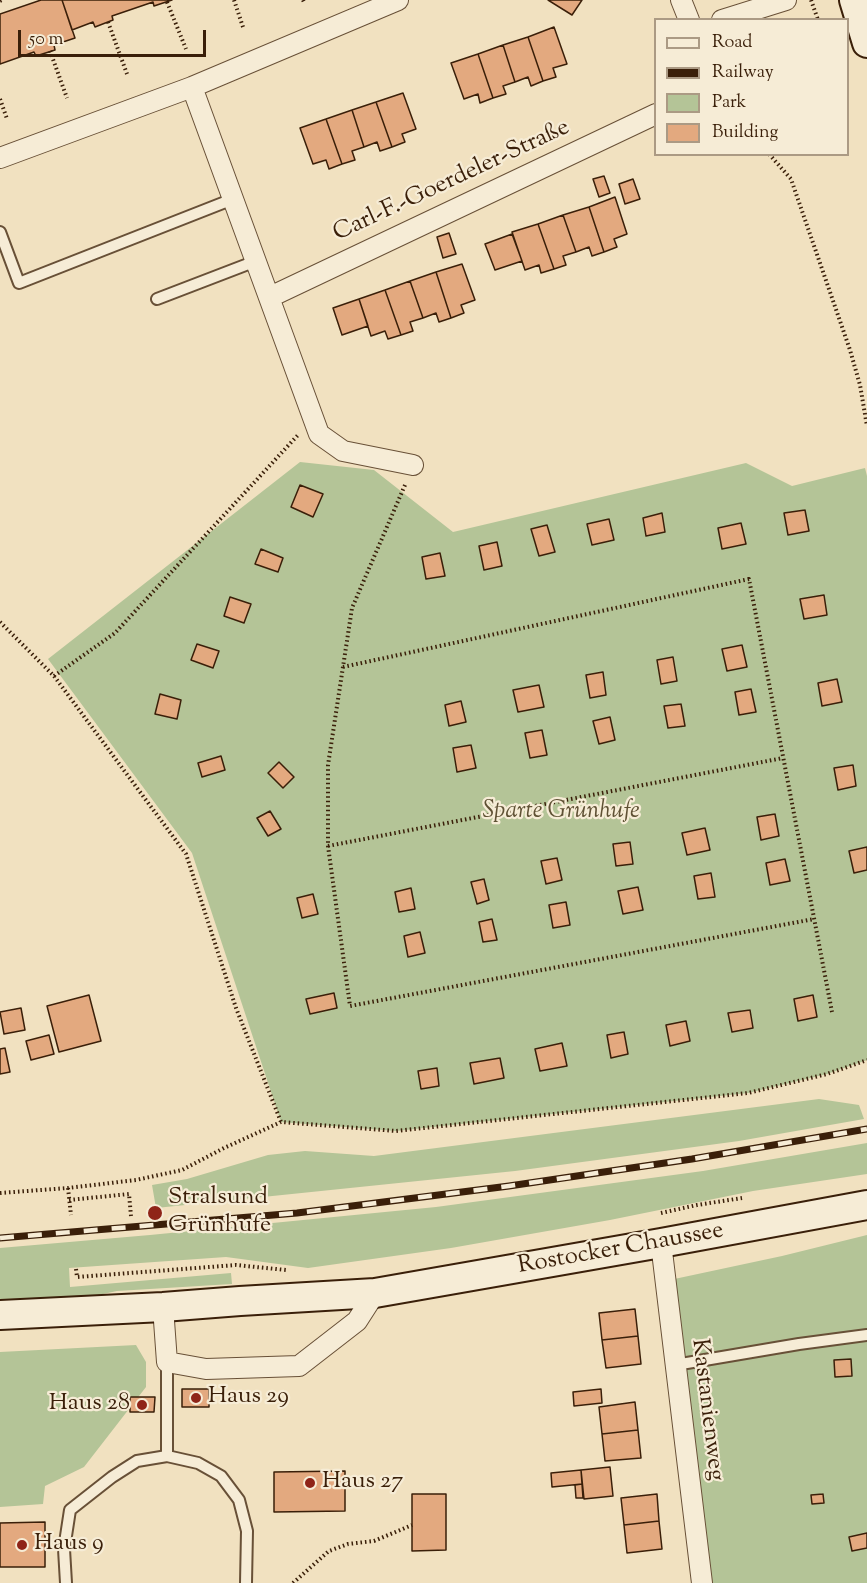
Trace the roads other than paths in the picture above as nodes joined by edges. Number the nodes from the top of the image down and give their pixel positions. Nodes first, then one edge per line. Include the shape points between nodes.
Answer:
1 (398, 0) edge
2 (681, 0) edge
3 (786, 0) edge
4 (854, 0) edge
5 (688, 18) edge
6 (728, 18) edge
7 (867, 43) edge
8 (192, 87) junction
9 (654, 115) edge
10 (0, 158) edge
11 (233, 199) junction
12 (0, 232) edge
13 (256, 261) junction
14 (270, 297) junction
15 (157, 299) dead end
16 (413, 465) road end
17 (867, 1205) edge
18 (661, 1243) junction
19 (375, 1293) junction
20 (163, 1307) junction
21 (0, 1315) edge
22 (867, 1335) edge
23 (167, 1362) junction
24 (675, 1365) junction
25 (167, 1456) junction
26 (66, 1583) edge
27 (246, 1583) edge
28 (702, 1583) edge

1 - 8 street
2 - 5 street
3 - 6 street
4 - 7 main road
8 - 10 street
8 - 11 street
9 - 14 street, Carl-F.-Goerdeler-Straße
11 - 12 lane via 19,282
11 - 13 street
13 - 14 street
13 - 15 lane
14 - 16 street via 319,434 342,451
17 - 18 main road, Rostocker Chaussee
18 - 19 main road, Rostocker Chaussee
18 - 24 street, Kastanienweg
19 - 20 main road, Rostocker Chaussee
19 - 23 street via 357,1321 299,1366 206,1369
20 - 21 main road, Rostocker Chaussee
20 - 23 street
22 - 24 lane
23 - 25 lane
24 - 28 street, Kastanienweg
25 - 26 lane via 137,1461 70,1510 64,1548
25 - 27 lane via 198,1463 221,1476 239,1500 247,1531

